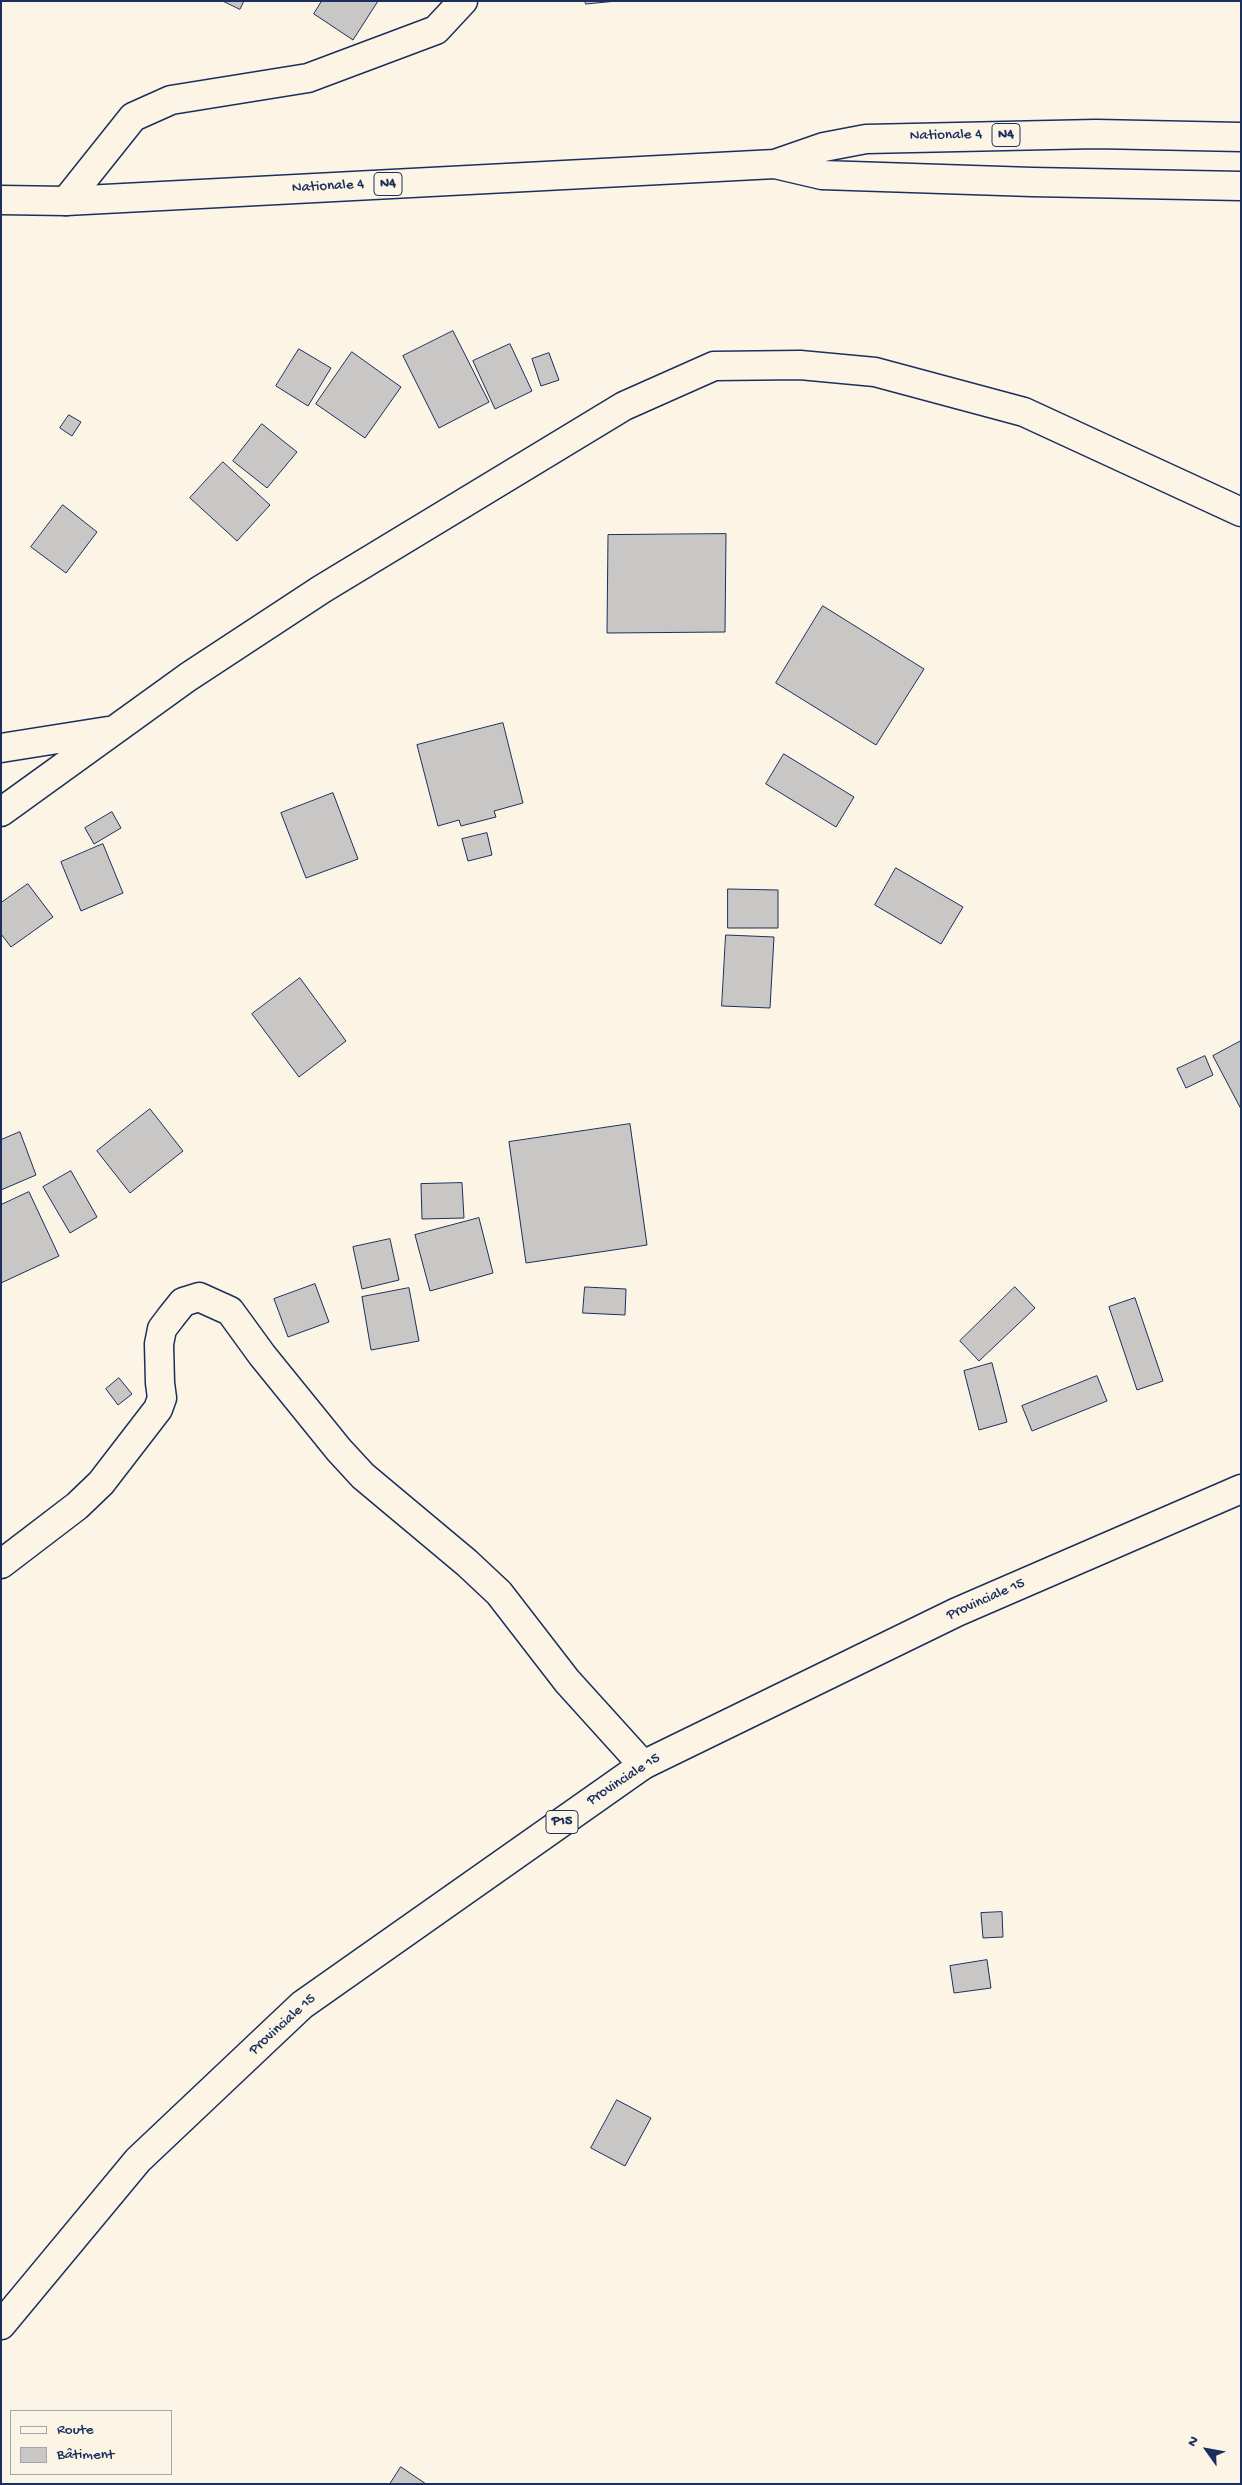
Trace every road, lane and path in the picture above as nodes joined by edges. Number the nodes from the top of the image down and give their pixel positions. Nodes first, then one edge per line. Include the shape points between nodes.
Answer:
1 (463, 1) edge
2 (1241, 137) edge
3 (775, 164) junction
4 (1241, 186) edge
5 (1, 200) edge
6 (66, 201) junction
7 (1241, 512) edge
8 (113, 730) junction
9 (1, 748) edge
10 (1, 812) edge
11 (1241, 1489) edge
12 (1, 1564) edge
13 (643, 1765) junction
14 (1, 2324) edge

1 - 6 main road via 436,30 308,78 171,100 133,118
2 - 3 main road, Nationale 4 / N4 via 1096,134 866,139 824,147
3 - 4 main road, Nationale 4 / N4 via 822,175
3 - 6 main road, Nationale 4 / N4
5 - 6 main road, Nationale 4 / N4
7 - 8 main road via 1024,412 876,372 800,365 714,366 624,406 364,563 204,666
8 - 9 main road
8 - 10 main road
11 - 13 main road, Provinciale 15 / P15 via 957,1612
12 - 13 main road via 77,1506 101,1483 158,1409 162,1398 162,1330 183,1302 199,1297 230,1311 262,1355 363,1476 499,1593 566,1681
13 - 14 main road, Provinciale 15 / P15 via 302,2005 138,2160

